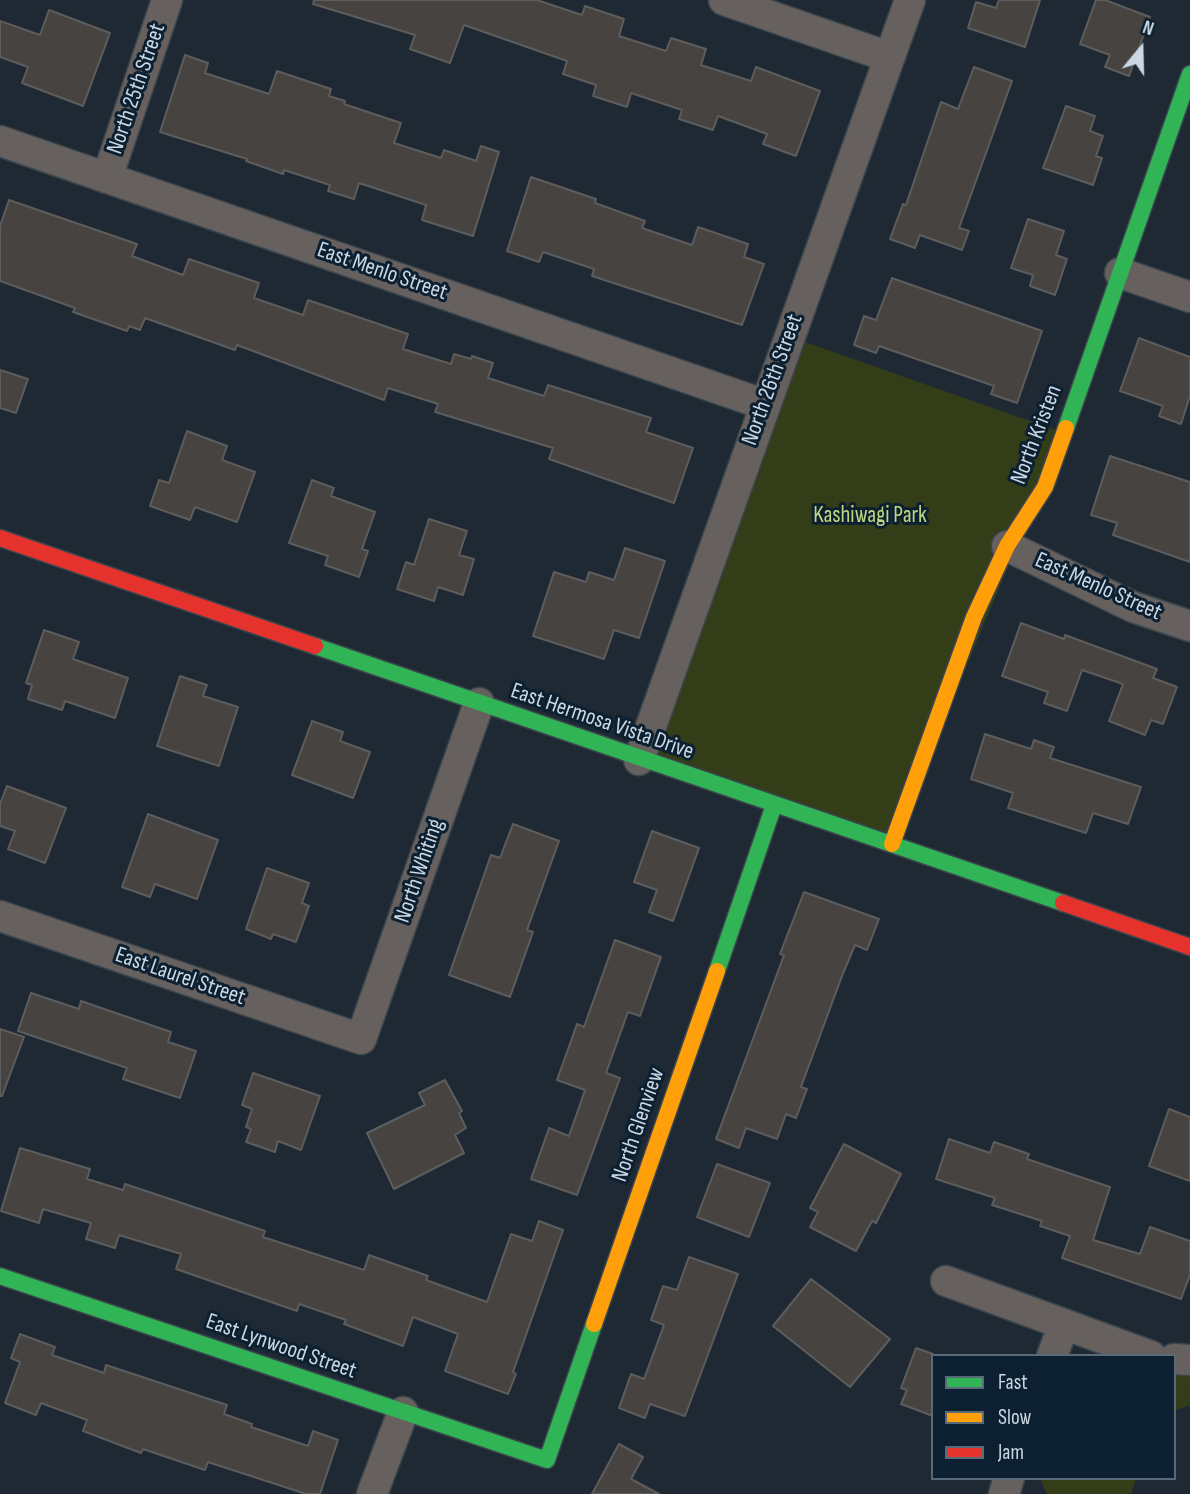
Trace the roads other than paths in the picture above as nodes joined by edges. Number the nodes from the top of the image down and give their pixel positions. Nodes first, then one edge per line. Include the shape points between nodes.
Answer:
1 (167, 0) edge
2 (724, 0) edge
3 (910, 0) edge
4 (889, 57) junction
5 (1190, 74) edge
6 (0, 141) edge
7 (107, 178) junction
8 (1120, 273) junction
9 (1190, 297) edge
10 (764, 404) junction
11 (0, 538) edge
12 (1007, 546) junction
13 (1190, 626) edge
14 (479, 703) junction
15 (639, 760) junction
16 (774, 805) junction
17 (892, 844) junction
18 (0, 916) edge
19 (1190, 947) edge
20 (361, 1039) joint
21 (0, 1276) edge
22 (946, 1281) dead end
23 (1064, 1324) junction
24 (1053, 1354) edge
25 (1146, 1354) edge
26 (403, 1412) junction
27 (547, 1460) joint
28 (372, 1494) edge

1 - 7 street, North 25th Street
2 - 4 street
3 - 4 street, North 26th Street
4 - 10 street, North 26th Street
5 - 8 street, North Kristen
6 - 7 street, East Menlo Street
7 - 10 street, East Menlo Street
8 - 9 street
8 - 12 street, North Kristen via 1045,487
10 - 15 street, North 26th Street
11 - 14 street, East Hermosa Vista Drive
12 - 13 street, East Menlo Street via 1133,607
12 - 17 street, North Kristen via 946,687
14 - 15 street, East Hermosa Vista Drive
14 - 20 street, North Whiting
15 - 16 street, East Hermosa Vista Drive
16 - 17 street, East Hermosa Vista Drive
16 - 27 street, North Glenview
17 - 19 street, East Hermosa Vista Drive
18 - 20 street, East Laurel Street
21 - 26 street, East Lynwood Street
22 - 23 street
23 - 24 street
23 - 25 street
26 - 27 street, East Lynwood Street
26 - 28 street

